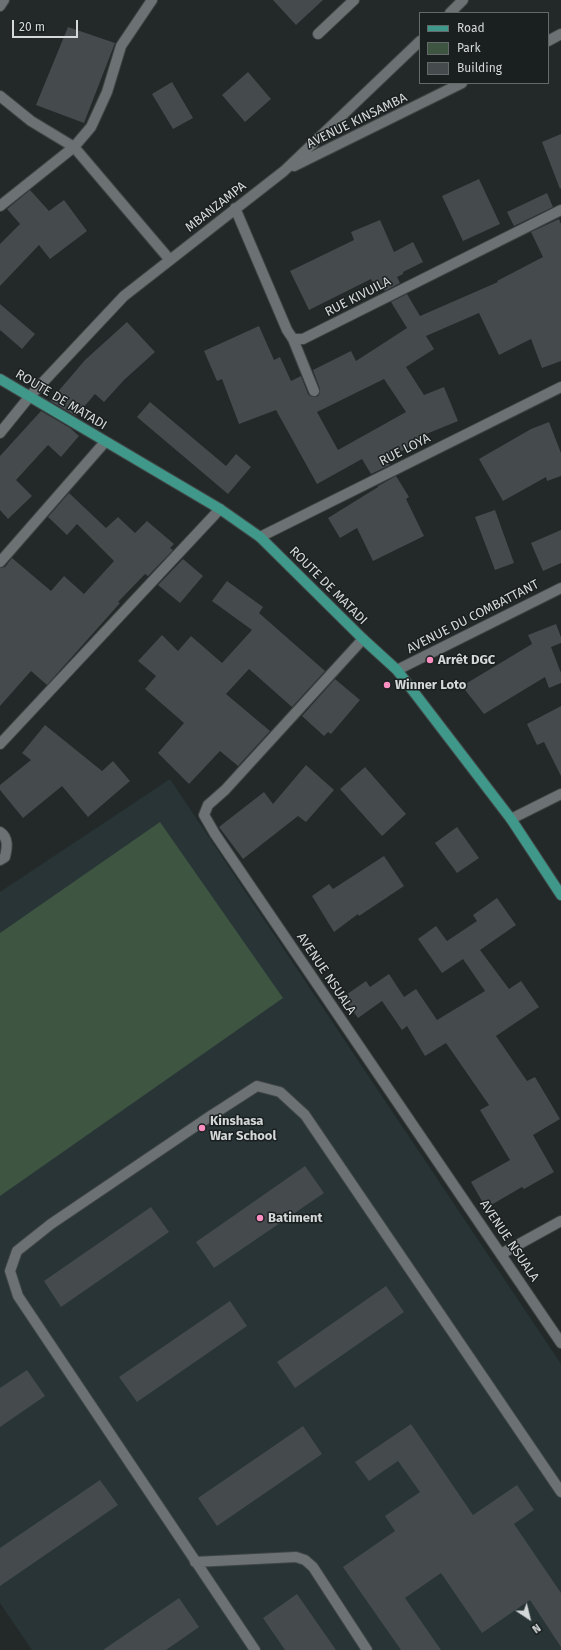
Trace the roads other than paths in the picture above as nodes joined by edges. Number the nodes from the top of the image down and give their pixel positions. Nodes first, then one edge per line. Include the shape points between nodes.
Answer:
1 (4, 0) edge
2 (152, 0) edge
3 (354, 0) edge
4 (463, 0) edge
5 (0, 6) edge
6 (451, 12) edge
7 (318, 34) dead end
8 (561, 34) edge
9 (549, 40) edge
10 (419, 42) edge
11 (460, 84) edge
12 (0, 96) edge
13 (74, 147) junction
14 (284, 171) junction
15 (0, 206) edge
16 (236, 208) junction
17 (561, 210) edge
18 (170, 260) junction
19 (293, 339) junction
20 (0, 379) edge
21 (561, 387) edge
22 (314, 392) dead end
23 (30, 396) junction
24 (0, 433) edge
25 (105, 442) junction
26 (220, 508) junction
27 (260, 537) junction
28 (0, 562) edge
29 (561, 588) edge
30 (363, 639) junction
31 (397, 670) junction
32 (0, 744) edge
33 (561, 794) edge
34 (511, 819) junction
35 (0, 832) edge
36 (0, 860) edge
37 (561, 895) edge
38 (561, 1221) edge
39 (501, 1254) junction
40 (561, 1343) edge
41 (561, 1492) edge
42 (195, 1562) junction
43 (255, 1650) edge
44 (368, 1650) edge

1 - 5 street
2 - 13 street via 121,46 107,92 91,127
3 - 7 street
4 - 6 street
8 - 9 street
10 - 14 street, MBANZAMPA
11 - 14 street, AVENUE KINSAMBA
12 - 13 street via 31,121
13 - 15 street
13 - 18 street
14 - 16 street, MBANZAMPA
16 - 18 street, MBANZAMPA
16 - 19 street
17 - 19 street, RUE KIVUILA via 303,339
18 - 23 street, MBANZAMPA via 124,296
19 - 22 street
20 - 23 main road, ROUTE DE MATADI
21 - 27 street, RUE LOYA
23 - 24 street, MBANZAMPA
23 - 25 main road, ROUTE DE MATADI
25 - 26 main road, ROUTE DE MATADI
25 - 28 street
26 - 27 main road, ROUTE DE MATADI
26 - 32 street
27 - 30 main road, ROUTE DE MATADI
29 - 31 street, AVENUE DU COMBATTANT
30 - 31 main road, ROUTE DE MATADI
30 - 39 street, AVENUE NSUALA via 225,790 208,805 204,815
31 - 34 main road, ROUTE DE MATADI
33 - 34 street
34 - 37 main road, ROUTE DE MATADI
35 - 36 street via 4,835 7,845 5,857
38 - 39 street
39 - 40 street, AVENUE NSUALA
41 - 42 street via 304,1115 280,1092 257,1086 51,1224 17,1251 10,1271 18,1296
42 - 43 street
42 - 44 street via 296,1557 305,1560

